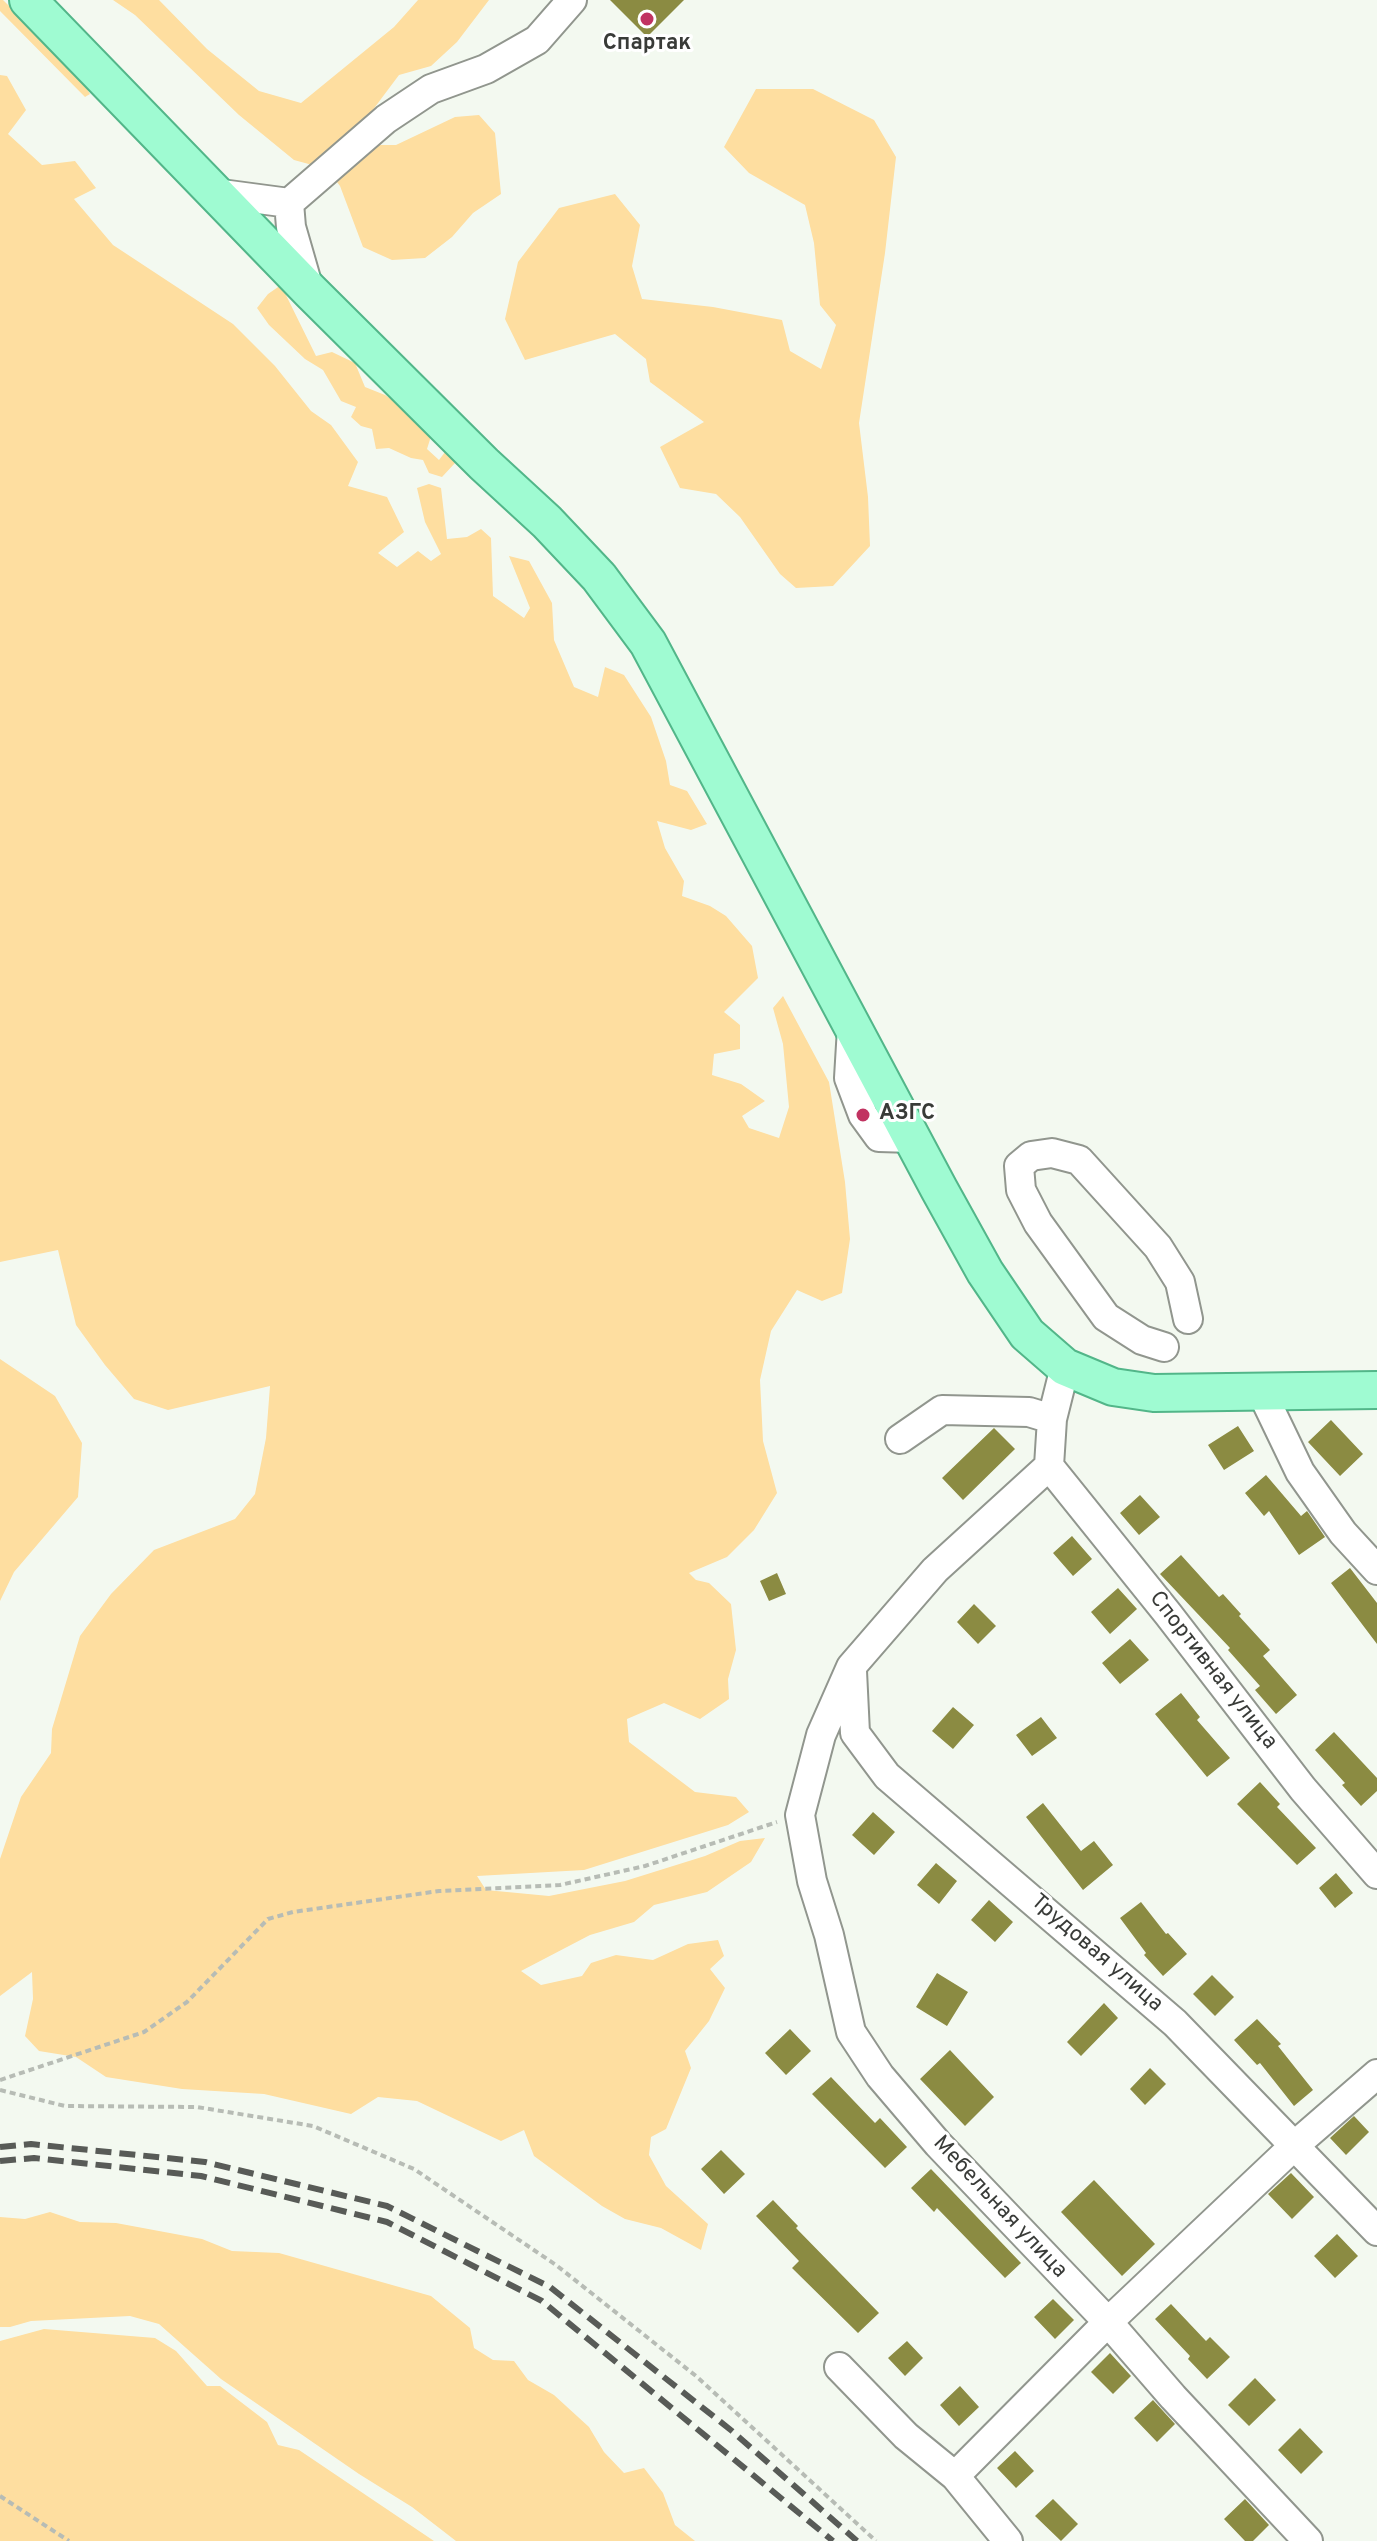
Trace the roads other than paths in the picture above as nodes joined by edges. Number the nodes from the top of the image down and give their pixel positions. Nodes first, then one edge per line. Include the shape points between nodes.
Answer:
1 (28, 0) edge
2 (572, 0) edge
3 (214, 193) junction
4 (289, 203) junction
5 (310, 291) junction
6 (1164, 1347) junction
7 (1065, 1367) junction
8 (1377, 1390) edge
9 (1154, 1393) junction
10 (1262, 1393) junction
11 (1052, 1419) junction
12 (900, 1439) dead end
13 (1049, 1466) junction
14 (1377, 1570) edge
15 (851, 1667) junction
16 (1377, 1874) edge
17 (1377, 2074) edge
18 (1294, 2146) junction
19 (1377, 2231) edge
20 (1108, 2322) junction
21 (839, 2367) dead end
22 (955, 2476) junction
23 (1008, 2541) edge
24 (1308, 2541) edge

1 - 3 main road
2 - 4 street via 537,40 486,69 431,89 386,119
3 - 4 street
3 - 5 main road
4 - 5 street via 294,242
5 - 7 main road via 547,522 599,577 648,643 985,1272 1027,1334
6 - 6 street via 1188,1319 1180,1282 1158,1247 1079,1160 1052,1153 1031,1156 1019,1166 1021,1190 1038,1223 1106,1317
6 - 9 street
7 - 9 main road via 1113,1387
7 - 11 street
8 - 10 main road
9 - 10 main road
10 - 14 street via 1300,1472
11 - 12 street via 1029,1412 942,1410
11 - 13 street
13 - 15 street via 935,1570
13 - 16 street, Спортивная улица via 1303,1789
15 - 18 street, Трудовая улица via 855,1733 887,1776 1175,2023
15 - 20 street, Мебельная улица via 821,1735 800,1815 851,2032 880,2076 938,2144
17 - 18 street
18 - 19 street, Трудовая улица
18 - 20 street
20 - 22 street
20 - 24 street, Мебельная улица
21 - 22 street via 906,2436
22 - 23 street

